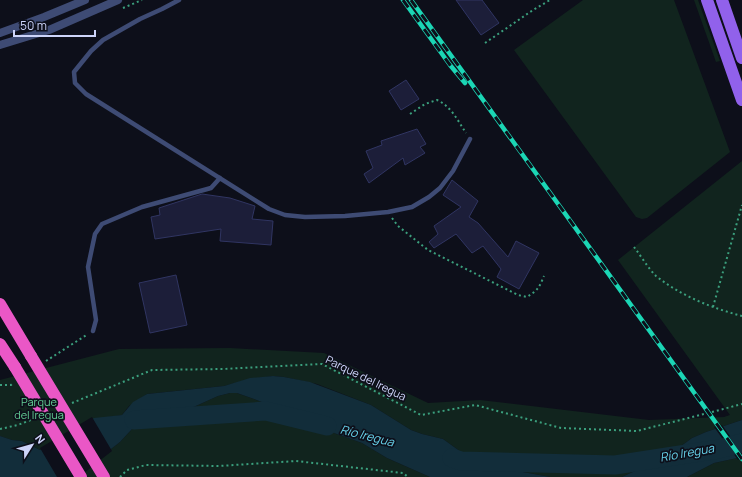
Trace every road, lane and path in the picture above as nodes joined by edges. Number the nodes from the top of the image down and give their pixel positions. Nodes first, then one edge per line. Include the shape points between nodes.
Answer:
1 (85, 0) edge
2 (118, 0) edge
3 (179, 0) edge
4 (550, 0) edge
5 (707, 0) edge
6 (722, 0) edge
7 (0, 33) edge
8 (485, 44) dead end
9 (0, 45) edge
10 (742, 58) edge
11 (742, 100) edge
12 (410, 114) dead end
13 (470, 139) joint
14 (220, 178) junction
15 (742, 205) edge
16 (388, 212) junction
17 (634, 247) dead end
18 (544, 276) dead end
19 (0, 304) edge
20 (713, 307) junction
21 (742, 316) edge
22 (93, 330) dead end
23 (0, 344) edge
24 (68, 404) dead end
25 (742, 404) edge
26 (712, 412) dead end
27 (704, 414) dead end
28 (39, 416) dead end
29 (0, 429) edge
30 (81, 477) edge
31 (104, 477) edge
32 (120, 477) edge
33 (406, 477) edge

1 - 7 street
2 - 9 street via 49,30
3 - 14 lane via 103,40 91,50 74,72 75,83 86,94
4 - 8 path
5 - 11 main road
6 - 10 main road
12 - 13 path via 437,100 451,111
13 - 16 lane via 453,171 440,188 412,207
14 - 16 lane via 269,209 285,215 304,217
14 - 22 lane via 211,188 142,207 102,224 95,234 88,267 96,320
15 - 20 path
16 - 18 path via 398,226 428,250 508,291 527,297 539,289
17 - 20 path via 656,275 679,291
19 - 31 highway, bridge
20 - 21 path
23 - 30 highway, bridge
24 - 27 path, Parque del Iregua via 152,370 322,364 421,414 475,405 561,428 637,431
25 - 26 path
28 - 29 path
32 - 33 path via 128,470 146,465 219,466 296,461 403,473

